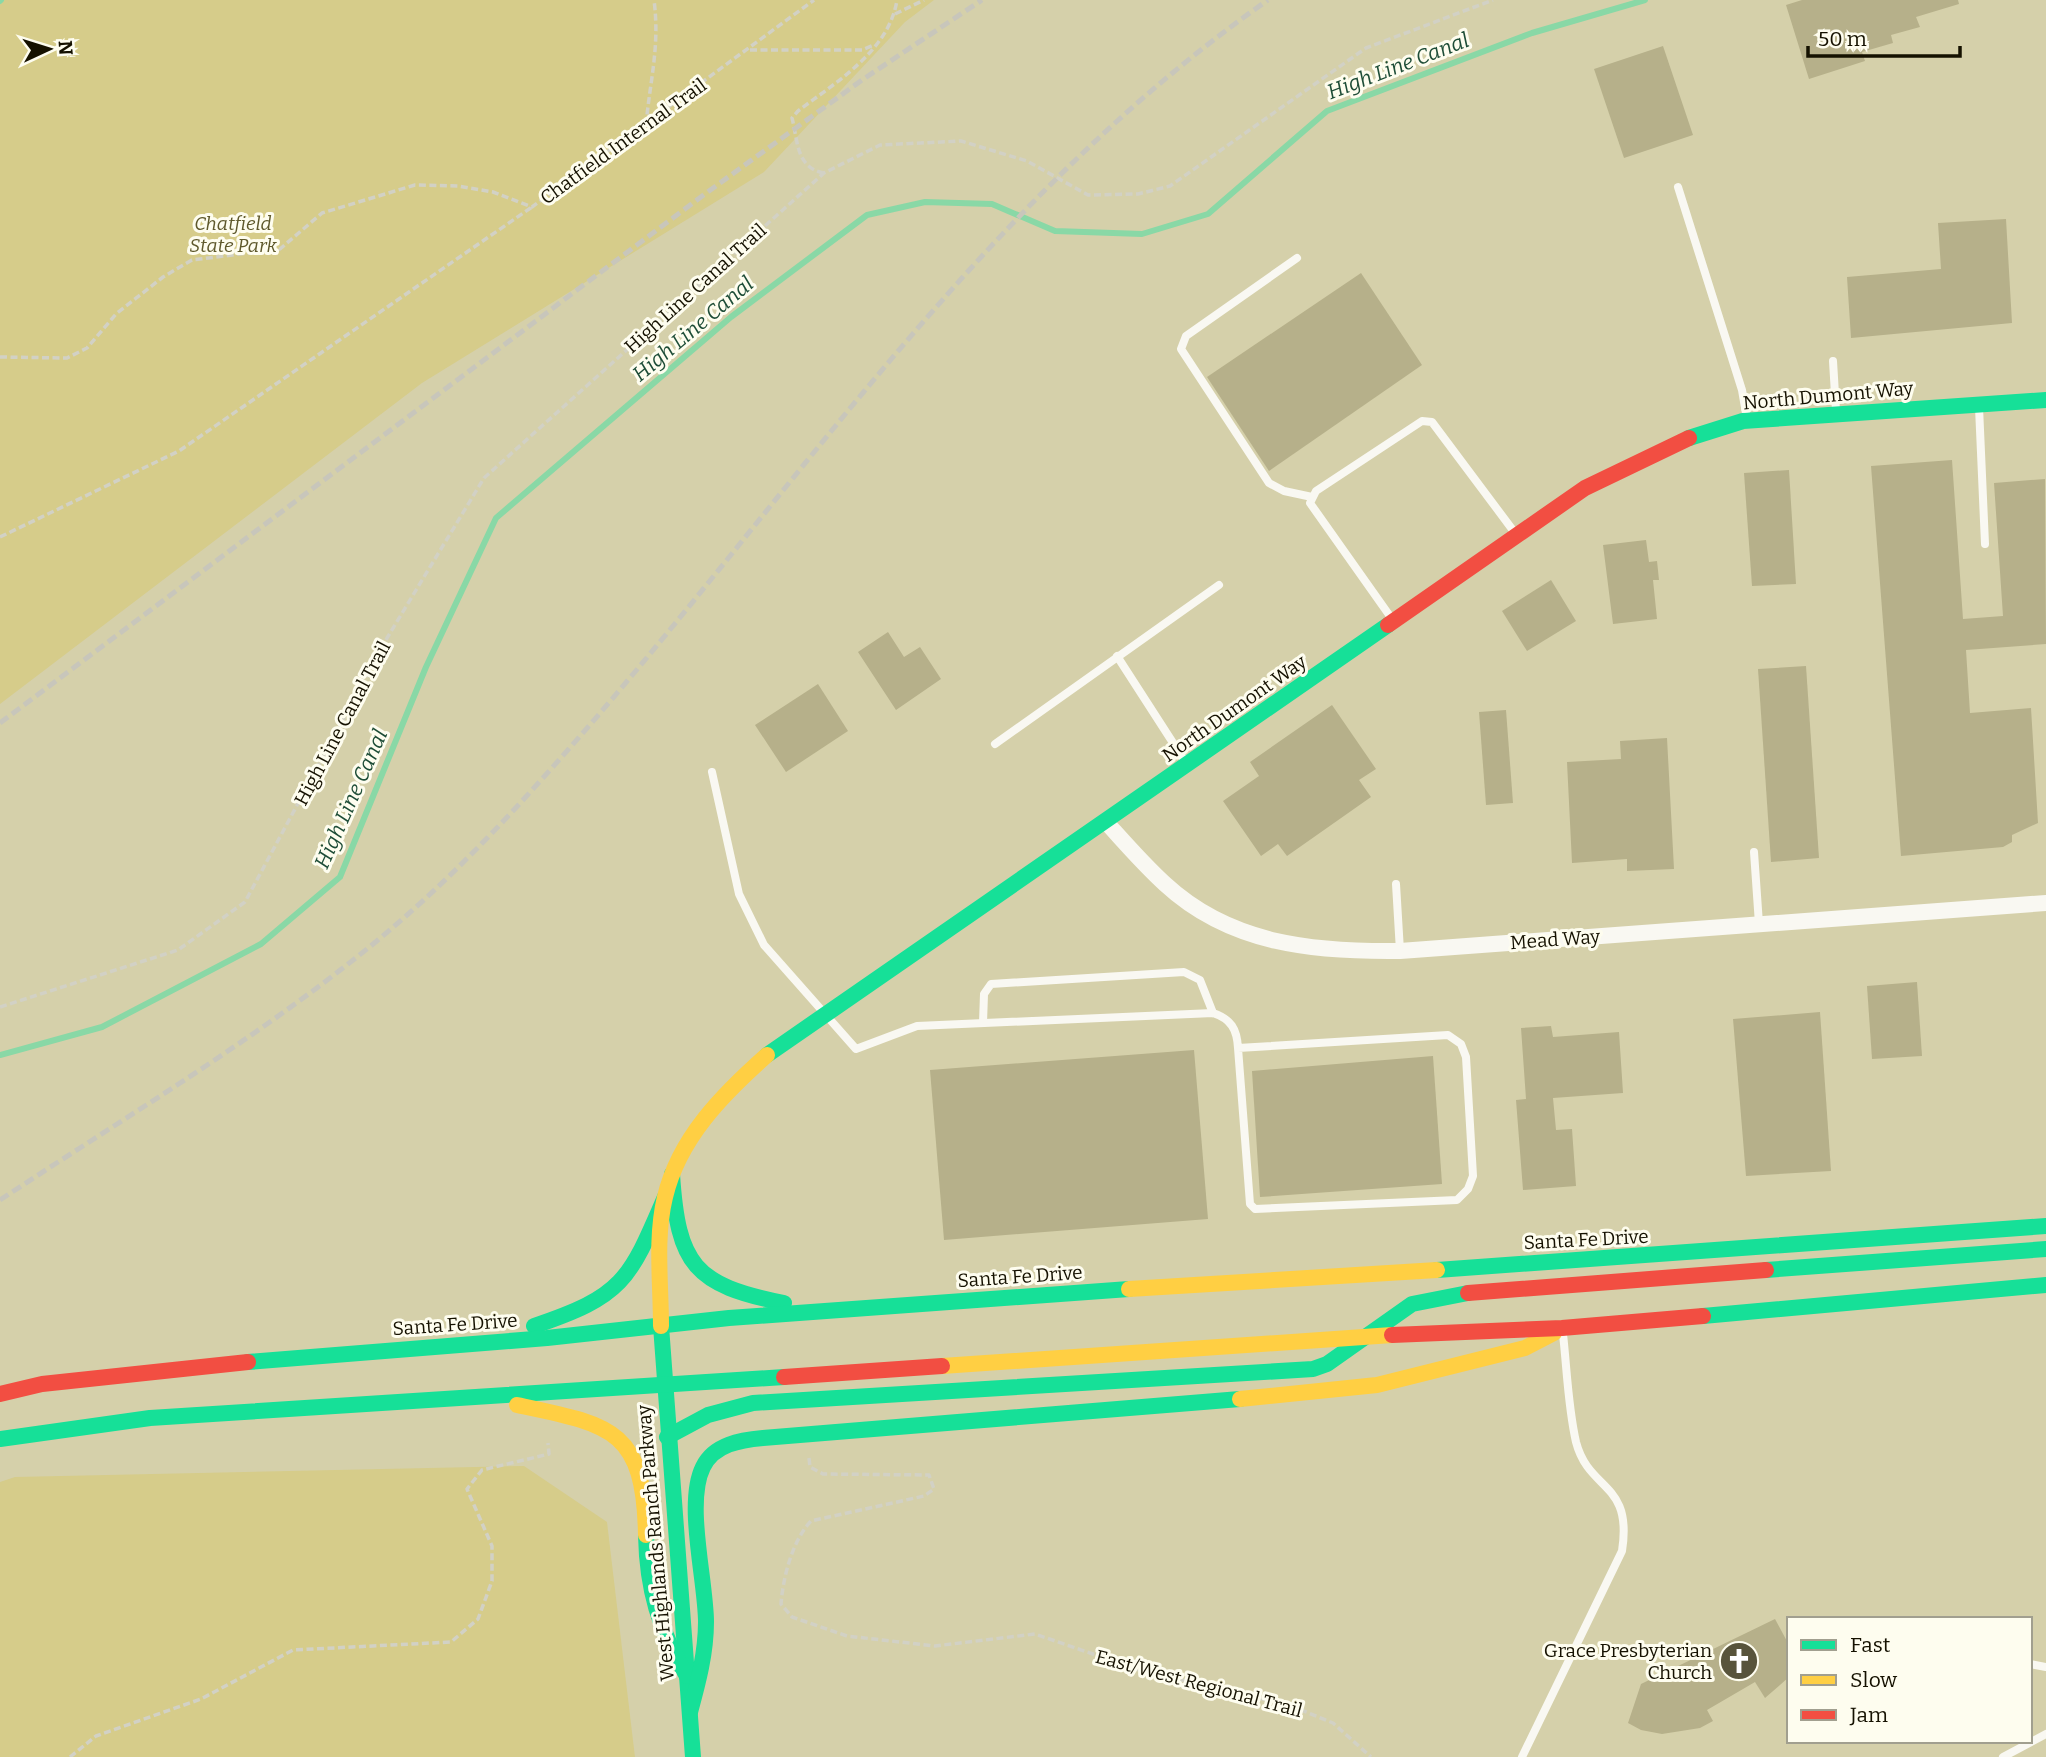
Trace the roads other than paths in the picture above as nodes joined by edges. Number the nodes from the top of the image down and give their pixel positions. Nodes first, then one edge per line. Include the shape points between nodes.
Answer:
1 (1678, 187) dead end
2 (1297, 258) dead end
3 (1833, 361) dead end
4 (2046, 400) edge
5 (1978, 405) junction
6 (1836, 414) junction
7 (1747, 421) junction
8 (1312, 497) junction
9 (1517, 536) junction
10 (1985, 544) dead end
11 (1219, 585) dead end
12 (1394, 622) junction
13 (1117, 656) junction
14 (995, 744) dead end
15 (1187, 766) junction
16 (712, 772) dead end
17 (1106, 822) junction
18 (1754, 852) dead end
19 (1396, 884) dead end
20 (2046, 903) edge
21 (1759, 924) junction
22 (1400, 951) junction
23 (826, 1013) junction
24 (1213, 1013) junction
25 (983, 1023) junction
26 (1238, 1048) junction
27 (672, 1174) junction
28 (665, 1197) junction
29 (2046, 1226) edge
30 (2046, 1249) edge
31 (2046, 1285) edge
32 (832, 1311) junction
33 (661, 1326) junction
34 (1562, 1328) junction
35 (1364, 1336) junction
36 (465, 1344) junction
37 (663, 1386) junction
38 (0, 1394) edge
39 (480, 1398) junction
40 (667, 1437) junction
41 (0, 1439) edge
42 (687, 1676) junction
43 (690, 1712) junction
44 (2029, 1743) edge
45 (693, 1757) edge
46 (1522, 1757) edge
47 (2003, 1757) edge

1 - 7 lane via 1742,390
2 - 8 lane via 1185,336 1181,349 1269,483
3 - 6 lane
4 - 5 main road, North Dumont Way
5 - 6 main road, North Dumont Way
5 - 10 lane
6 - 7 main road, North Dumont Way
7 - 9 main road, North Dumont Way via 1663,448 1585,488
8 - 9 lane via 1422,421 1432,422
8 - 12 lane via 1310,503
9 - 12 main road, North Dumont Way
11 - 13 lane
12 - 15 main road, North Dumont Way
13 - 14 lane
13 - 15 lane
15 - 17 main road, North Dumont Way
16 - 23 lane via 739,894 764,945
17 - 22 street, Mead Way via 1166,885 1189,904 1235,929 1294,947
17 - 23 main road, North Dumont Way
18 - 21 lane
19 - 22 lane
20 - 21 street, Mead Way
21 - 22 street, Mead Way
23 - 25 lane via 856,1048 917,1026
23 - 27 main road, North Dumont Way via 783,1041 728,1089 695,1130
24 - 25 lane
24 - 25 lane via 1200,980 1184,972 991,984 984,994
24 - 26 lane via 1227,1018 1237,1033
26 - 26 lane via 1250,1203 1255,1209 1457,1200 1468,1189 1473,1176 1465,1056 1461,1044 1448,1035
27 - 28 main road, North Dumont Way
27 - 32 main road via 680,1240 702,1274 737,1295
28 - 33 main road, North Dumont Way
28 - 36 main road via 637,1260 604,1300 564,1319
29 - 32 main road, Santa Fe Drive
30 - 35 main road via 1449,1294 1412,1304
31 - 34 main road
32 - 33 main road, Santa Fe Drive
33 - 36 main road, Santa Fe Drive
33 - 37 main road, West Highlands Ranch Parkway
34 - 35 main road
34 - 43 main road via 1525,1349 1377,1385 1316,1394 775,1437 729,1445 709,1459 698,1481 706,1622 702,1666
34 - 46 lane via 1577,1445 1623,1509 1626,1528 1622,1551
35 - 37 main road
35 - 40 main road via 1313,1369 753,1404 730,1407
36 - 38 main road, Santa Fe Drive via 139,1372
37 - 39 main road
37 - 40 main road, West Highlands Ranch Parkway
39 - 41 main road via 150,1418
39 - 42 main road via 589,1423 607,1430 629,1448 642,1484 649,1592 664,1640
40 - 42 main road, West Highlands Ranch Parkway
42 - 43 main road, West Highlands Ranch Parkway
43 - 45 main road, West Highlands Ranch Parkway
44 - 47 lane

